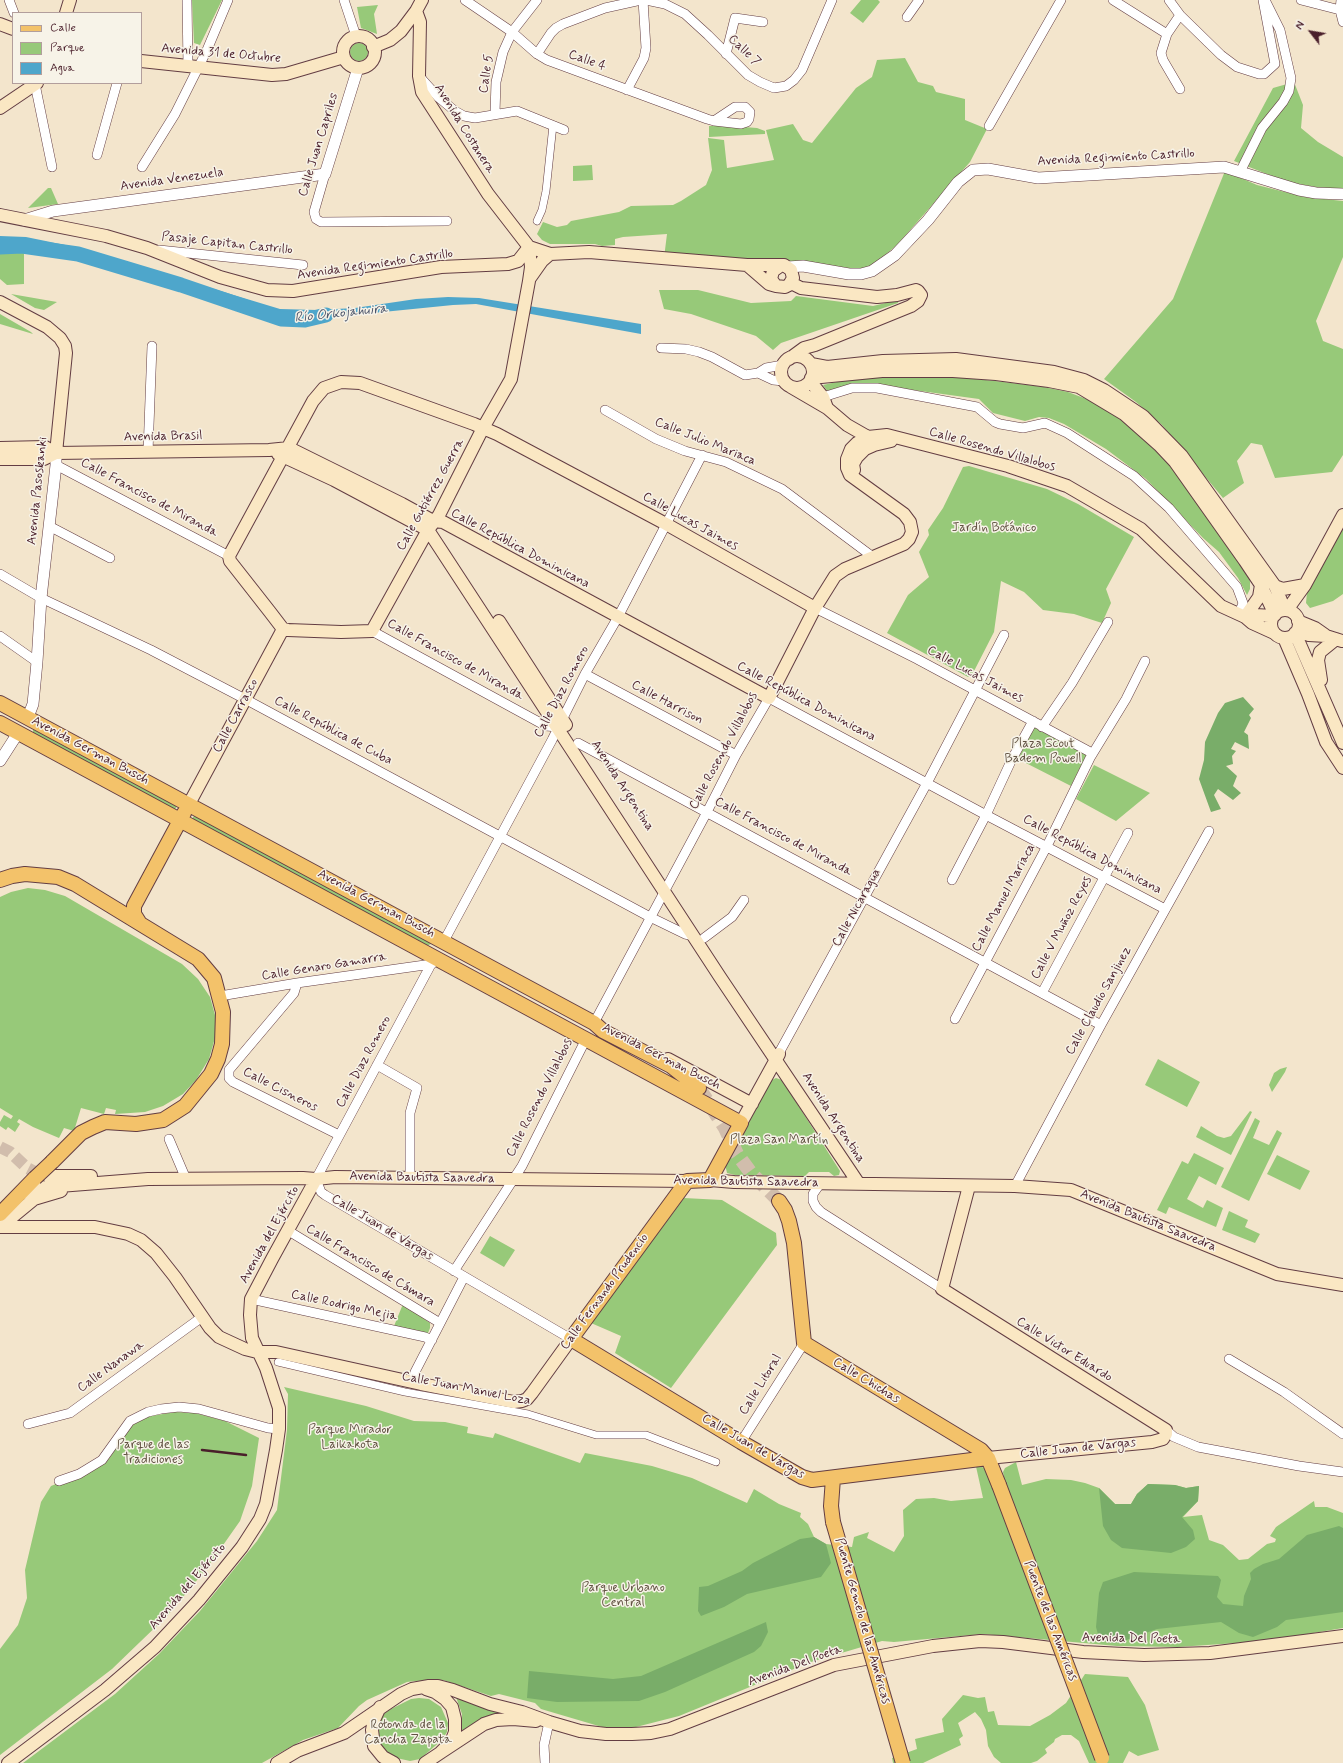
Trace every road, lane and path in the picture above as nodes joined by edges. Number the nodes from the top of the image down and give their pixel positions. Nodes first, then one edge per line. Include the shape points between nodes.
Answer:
1 (9, 0) edge
2 (187, 0) edge
3 (228, 0) edge
4 (344, 0) edge
5 (422, 0) edge
6 (465, 0) edge
7 (536, 0) edge
8 (643, 0) edge
9 (832, 0) edge
10 (919, 0) edge
11 (1062, 0) edge
12 (1113, 0) edge
13 (1169, 0) edge
14 (1264, 0) edge
15 (1302, 0) edge
16 (1341, 0) edge
17 (1340, 10) junction
18 (416, 11) junction
19 (14, 12) edge
20 (1180, 15) junction
21 (907, 17) dead end
22 (763, 22) dead end
23 (1343, 22) edge
24 (0, 24) edge
25 (12, 29) edge
26 (512, 32) junction
27 (1167, 34) junction
28 (356, 36) junction
29 (374, 47) junction
30 (537, 54) junction
31 (726, 54) junction
32 (344, 58) junction
33 (142, 61) edge
34 (193, 66) junction
35 (358, 68) junction
36 (419, 76) junction
37 (35, 84) edge
38 (36, 84) edge
39 (117, 84) edge
40 (1180, 89) dead end
41 (627, 90) junction
42 (0, 108) edge
43 (495, 113) junction
44 (714, 121) dead end
45 (553, 125) junction
46 (989, 126) dead end
47 (564, 130) dead end
48 (97, 155) dead end
49 (52, 167) dead end
50 (142, 167) dead end
51 (1240, 172) junction
52 (324, 174) junction
53 (1343, 194) edge
54 (3, 217) edge
55 (24, 220) junction
56 (447, 221) dead end
57 (537, 221) dead end
58 (529, 247) junction
59 (147, 248) junction
60 (550, 254) junction
61 (508, 264) junction
62 (303, 265) dead end
63 (747, 265) junction
64 (784, 266) junction
65 (529, 282) junction
66 (791, 283) junction
67 (776, 286) junction
68 (0, 302) edge
69 (815, 344) junction
70 (152, 346) dead end
71 (661, 348) dead end
72 (786, 362) junction
73 (809, 363) junction
74 (758, 373) junction
75 (811, 380) junction
76 (787, 384) junction
77 (825, 403) junction
78 (605, 410) dead end
79 (846, 425) junction
80 (483, 428) junction
81 (868, 437) junction
82 (902, 439) junction
83 (0, 448) edge
84 (851, 449) junction
85 (148, 452) junction
86 (287, 452) junction
87 (15, 453) junction
88 (702, 455) junction
89 (56, 459) junction
90 (0, 460) edge
91 (860, 482) junction
92 (1343, 515) edge
93 (666, 524) junction
94 (431, 525) junction
95 (49, 526) junction
96 (229, 556) junction
97 (873, 557) junction
98 (110, 558) dead end
99 (0, 574) edge
100 (1305, 585) junction
101 (1261, 586) junction
102 (1275, 586) junction
103 (40, 598) junction
104 (815, 608) junction
105 (1280, 613) junction
106 (1242, 615) junction
107 (618, 617) junction
108 (1108, 622) dead end
109 (283, 628) junction
110 (1291, 629) junction
111 (372, 631) junction
112 (0, 636) edge
113 (1004, 636) dead end
114 (1335, 638) edge
115 (1145, 661) dead end
116 (37, 662) junction
117 (585, 674) junction
118 (974, 691) junction
119 (1322, 693) junction
120 (768, 698) junction
121 (245, 699) junction
122 (0, 703) edge
123 (28, 717) junction
124 (1032, 721) junction
125 (0, 723) edge
126 (560, 723) junction
127 (1042, 727) junction
128 (18, 733) junction
129 (1343, 743) edge
130 (575, 745) junction
131 (1092, 753) junction
132 (736, 755) junction
133 (0, 761) edge
134 (1343, 768) edge
135 (927, 783) junction
136 (189, 804) junction
137 (707, 812) junction
138 (986, 815) junction
139 (181, 820) junction
140 (1209, 831) dead end
141 (1128, 833) dead end
142 (500, 836) junction
143 (1046, 846) junction
144 (1104, 877) junction
145 (0, 880) edge
146 (952, 880) dead end
147 (667, 887) junction
148 (864, 896) junction
149 (744, 900) dead end
150 (134, 906) junction
151 (117, 909) junction
152 (1165, 909) junction
153 (650, 917) junction
154 (139, 922) junction
155 (699, 937) junction
156 (444, 941) junction
157 (433, 961) junction
158 (985, 962) junction
159 (296, 983) junction
160 (1042, 993) junction
161 (220, 996) junction
162 (955, 1020) dead end
163 (594, 1023) junction
164 (1101, 1024) junction
165 (586, 1039) junction
166 (779, 1060) junction
167 (377, 1065) junction
168 (699, 1088) tunnel mouth
169 (752, 1104) junction
170 (742, 1123) junction
171 (339, 1135) junction
172 (169, 1139) dead end
173 (42, 1177) junction
174 (410, 1178) junction
175 (132, 1179) junction
176 (148, 1179) junction
177 (186, 1179) junction
178 (316, 1179) junction
179 (514, 1179) junction
180 (710, 1180) junction
181 (687, 1181) junction
182 (820, 1184) junction
183 (859, 1184) junction
184 (969, 1186) junction
185 (1015, 1186) junction
186 (17, 1195) junction
187 (779, 1201) tunnel mouth
188 (0, 1214) edge
189 (0, 1227) edge
190 (288, 1230) junction
191 (454, 1271) junction
192 (464, 1277) junction
193 (1343, 1285) edge
194 (942, 1289) junction
195 (251, 1299) junction
196 (202, 1317) junction
197 (440, 1324) junction
198 (571, 1339) junction
199 (432, 1340) junction
200 (804, 1343) junction
201 (257, 1352) junction
202 (277, 1357) junction
203 (1229, 1359) dead end
204 (266, 1368) junction
205 (412, 1382) junction
206 (522, 1401) joint
207 (28, 1424) dead end
208 (279, 1429) junction
209 (1166, 1430) junction
210 (1343, 1434) edge
211 (741, 1442) junction
212 (988, 1458) junction
213 (716, 1462) dead end
214 (1343, 1472) edge
215 (833, 1478) junction
216 (59, 1481) dead end
217 (999, 1485) joint
218 (1343, 1636) edge
219 (422, 1687) junction
220 (381, 1706) junction
221 (549, 1722) junction
222 (440, 1753) junction
223 (1103, 1761) edge
224 (8, 1763) edge
225 (277, 1763) edge
226 (394, 1763) edge
227 (425, 1763) edge
228 (545, 1763) edge
229 (903, 1763) edge

1 - 19 street
2 - 34 street
3 - 34 street
4 - 28 street
5 - 18 main road
6 - 26 street, Calle 4
7 - 26 street, Calle 5
8 - 30 street via 605,8 563,24 556,28
8 - 31 street, Calle 7 via 671,7 685,14
8 - 41 street via 646,48 644,58
9 - 31 street, Calle 7 via 802,70 786,86 774,88 760,82 748,75
10 - 21 street
11 - 46 street
12 - 27 street
13 - 20 street
14 - 20 street via 1275,64 1264,74 1237,67
14 - 51 street via 1280,30 1291,78 1289,91 1262,128
15 - 17 street
16 - 17 street
17 - 23 street
18 - 29 main road via 401,31 390,40
18 - 36 main road, Avenida Costanera via 420,22
20 - 27 street
22 - 31 street via 735,18
24 - 25 main road
26 - 30 street, Calle 4
26 - 43 street, Calle 5 via 498,69
27 - 40 street via 1161,53
28 - 29 main road via 367,38
28 - 32 main road via 346,42
29 - 35 main road via 373,59 364,67
30 - 41 street, Calle 4
32 - 34 main road, Avenida 31 de Octubre via 286,74 272,75
32 - 35 main road via 347,63
33 - 34 main road, Avenida 31 de Octubre
34 - 50 street via 175,114
35 - 52 street, Calle Juan Capriles
36 - 43 street via 438,97 464,116 475,118
36 - 58 main road, Avenida Costanera via 422,92 431,107 488,194
37 - 42 main road
38 - 49 street
39 - 48 street
41 - 44 street, Calle 4
43 - 45 street via 517,111
45 - 47 street
45 - 57 street via 546,191
51 - 53 street, Avenida Regimiento Castrillo via 1298,190
51 - 64 street, Avenida Regimiento Castrillo via 1214,167 1038,178 973,170 958,182 928,220 895,255 872,271 849,274 803,266
52 - 55 street, Avenida Venezuela via 53,211
52 - 56 street, Calle Juan Capriles via 314,212 316,220 321,222
54 - 55 main road, Avenida Regimiento Castrillo
55 - 59 main road, Avenida Regimiento Castrillo via 106,236
58 - 60 main road, Avenida Regimiento Castrillo
58 - 61 main road via 518,261
58 - 65 main road
59 - 61 main road, Avenida Regimiento Castrillo via 220,277 268,290 293,291 441,267
59 - 62 street, Pasaje Capitan Castrillo
60 - 63 main road, Avenida Regimiento Castrillo via 589,252
60 - 65 main road via 534,271
61 - 65 main road via 521,266 526,271
63 - 64 main road, Avenida Regimiento Castrillo
63 - 67 main road
64 - 66 main road via 793,274
64 - 67 main road via 773,271 771,275
65 - 80 main road, Calle Gutiérrez Guerra via 511,379
66 - 67 main road via 785,287
66 - 69 main road via 801,288 878,297 916,290 920,293 920,298 911,306
68 - 89 main road, Avenida Pasoskanki via 47,327 65,346
69 - 72 main road via 804,348
69 - 73 main road via 810,351
70 - 85 street
71 - 74 street via 699,352 745,375
72 - 73 main road via 799,356
72 - 74 street
72 - 76 main road via 781,371
73 - 75 main road via 813,372
73 - 102 main road via 827,366 956,359 1054,372 1084,380 1122,400 1166,438 1207,489
74 - 76 street
75 - 76 main road via 803,387
75 - 77 main road
75 - 101 main road via 882,371 953,371 1011,376 1079,387 1124,414 1159,445 1174,462
76 - 77 main road
77 - 79 main road
77 - 106 street via 852,388 877,388 977,407 1000,424 1023,428 1045,423 1067,433 1134,476 1169,508 1237,587 1243,603
78 - 88 street, Calle Julio Mariaca via 656,439
79 - 81 main road
79 - 84 main road
80 - 86 main road, Calle Lucas Jaimes via 360,383 340,382 324,388 313,401
80 - 93 main road, Calle Lucas Jaimes
80 - 94 main road, Calle Gutiérrez Guerra via 439,515
81 - 82 main road, Calle Rosendo Villalobos via 886,435
81 - 84 main road
82 - 91 main road, Calle Rosendo Villalobos via 874,444 856,457 854,471
82 - 106 main road, Calle Rosendo Villalobos via 1008,466 1067,486 1141,529 1221,606
83 - 87 main road, Avenida Brasil
84 - 91 main road, Calle Rosendo Villalobos via 847,468 850,475
85 - 86 main road, Avenida Brasil
85 - 89 main road, Avenida Brasil
86 - 94 main road
86 - 96 main road
87 - 89 main road, Avenida Brasil
87 - 90 main road, Avenida Brasil
88 - 93 street, Calle Diaz Romero
88 - 97 street, Calle Julio Mariaca via 726,462 782,489
89 - 95 street, Avenida Pasoskanki
89 - 96 street, Calle Francisco de Miranda
91 - 97 main road, Calle Rosendo Villalobos via 904,514 910,522 912,532 904,544
92 - 100 main road
93 - 104 main road, Calle Lucas Jaimes
93 - 107 street, Calle Diaz Romero
94 - 107 main road, Calle República Dominicana via 443,522
94 - 111 main road, Calle Gutiérrez Guerra
94 - 126 main road, Avenida Argentina
95 - 98 street
95 - 103 street, Avenida Pasoskanki
96 - 109 main road via 230,561
97 - 104 main road, Calle Rosendo Villalobos via 835,576
99 - 103 street, Calle República de Cuba
100 - 102 main road via 1283,589
100 - 105 main road
100 - 110 main road via 1303,599
101 - 105 main road
101 - 106 main road via 1259,597
102 - 105 main road
103 - 116 street, Avenida Pasoskanki
103 - 121 street, Calle República de Cuba via 151,650
104 - 118 street, Calle Lucas Jaimes
104 - 120 main road, Calle Rosendo Villalobos
105 - 106 main road
105 - 110 main road via 1294,614
105 - 110 main road via 1271,626
106 - 110 main road, Calle Rosendo Villalobos via 1252,623
107 - 117 street, Calle Diaz Romero
107 - 120 main road, Calle República Dominicana
108 - 127 street
109 - 111 main road, Calle Francisco de Miranda via 294,631
109 - 121 main road, Calle Carrasco
110 - 114 main road via 1309,635
110 - 119 main road
110 - 134 main road via 1308,694 1326,742
111 - 126 street, Calle Francisco de Miranda via 546,726
112 - 116 street
113 - 118 street, Calle Nicaragua
114 - 119 main road via 1318,657
115 - 131 street, Calle Manuel Mariaca via 1126,699
116 - 123 street, Avenida Pasoskanki via 33,704
117 - 126 street, Calle Diaz Romero
117 - 132 street, Calle Harrison
118 - 124 street, Calle Lucas Jaimes
118 - 135 street, Calle Nicaragua
119 - 129 main road
120 - 132 street, Calle Rosendo Villalobos
120 - 135 street, Calle República Dominicana
121 - 136 main road, Calle Carrasco
121 - 142 street, Calle República de Cuba
122 - 123 main road, Avenida German Busch
123 - 128 main road
123 - 136 main road, Avenida German Busch
124 - 127 street, Calle Lucas Jaimes
124 - 138 street
125 - 128 main road, Avenida German Busch
126 - 130 main road, Avenida Argentina
126 - 142 street, Calle Diaz Romero
127 - 131 street, Calle Lucas Jaimes
128 - 133 street
128 - 139 main road, Avenida German Busch
130 - 137 street, Calle Francisco de Miranda
130 - 147 main road, Avenida Argentina
131 - 143 street, Calle Manuel Mariaca
132 - 137 street, Calle Rosendo Villalobos
135 - 138 street, Calle República Dominicana
135 - 148 street, Calle Nicaragua
136 - 139 main road
136 - 156 main road, Avenida German Busch
137 - 147 street, Calle Rosendo Villalobos
137 - 148 street, Calle Francisco de Miranda
138 - 143 street, Calle República Dominicana
138 - 146 street
139 - 150 main road
139 - 157 main road, Avenida German Busch
140 - 152 street, Calle Claudio Sanjinez
141 - 144 street, Calle V Muñoz Reyes
142 - 153 street, Calle República de Cuba
142 - 156 street, Calle Diaz Romero
143 - 144 street, Calle República Dominicana
143 - 158 street, Calle Manuel Mariaca
144 - 152 street, Calle República Dominicana
144 - 160 street, Calle V Muñoz Reyes
145 - 151 main road via 25,874 58,877
147 - 153 street, Calle Rosendo Villalobos
147 - 155 main road, Avenida Argentina
148 - 158 street, Calle Francisco de Miranda
148 - 166 street, Calle Nicaragua
149 - 155 street via 732,917
150 - 151 main road
150 - 154 main road via 134,914
151 - 154 main road
152 - 164 street, Calle Claudio Sanjinez
153 - 155 street, Calle República de Cuba via 685,934
153 - 163 street, Calle Rosendo Villalobos
154 - 161 main road via 198,959 214,978
155 - 166 main road, Avenida Argentina
156 - 157 main road
156 - 163 main road, Avenida German Busch
157 - 159 street, Calle Genaro Gamarra
157 - 165 main road, Avenida German Busch
157 - 167 street, Calle Diaz Romero
158 - 160 street, Calle Francisco de Miranda
158 - 162 street, Calle Manuel Mariaca
159 - 161 street, Calle Genaro Gamarra
159 - 171 street, Calle Cisneros via 294,993 229,1070 229,1078
160 - 164 street, Calle Francisco de Miranda
161 - 173 main road, bridge via 224,1028 218,1059 211,1074 185,1106 163,1120 136,1124 105,1122 93,1127 81,1133 52,1162
163 - 165 main road
163 - 168 main road via 603,1031 671,1066
163 - 169 main road, Avenida German Busch via 605,1026
164 - 185 street, Calle Claudio Sanjinez
165 - 170 main road, Avenida German Busch
165 - 179 street, Calle Rosendo Villalobos
166 - 169 main road, Calle Nicaragua
166 - 183 main road, Avenida Argentina
167 - 171 street, Calle Diaz Romero
167 - 174 street via 417,1088 410,1113
169 - 170 main road, Calle Nicaragua
170 - 180 main road, Calle Nicaragua
171 - 178 street, Calle Diaz Romero
172 - 177 street
173 - 175 main road, Avenida Bautista Saavedra via 119,1176
173 - 186 main road
174 - 178 main road, Avenida Bautista Saavedra
174 - 179 main road, Avenida Bautista Saavedra
175 - 176 main road, Avenida Bautista Saavedra
175 - 186 main road, Avenida Bautista Saavedra via 34,1188
176 - 177 main road, Avenida Bautista Saavedra
176 - 189 main road via 136,1186 72,1189 53,1193 30,1202
177 - 178 main road, Avenida Bautista Saavedra
178 - 190 main road, Avenida del Ejército
178 - 191 street, Calle Juan de Vargas via 321,1192 325,1195
179 - 181 main road, Avenida Bautista Saavedra
179 - 191 street, Calle Rosendo Villalobos
180 - 181 main road, Avenida Bautista Saavedra
180 - 182 main road, Avenida Bautista Saavedra
181 - 198 main road, Calle Fernando Prudencio
182 - 183 main road, Avenida Bautista Saavedra
182 - 194 street, Calle Victor Eduardo via 813,1194 813,1201 821,1212
183 - 184 main road, Avenida Bautista Saavedra
184 - 185 main road, Avenida Bautista Saavedra
184 - 194 main road
185 - 193 main road, Avenida Bautista Saavedra via 1071,1190 1277,1274
186 - 188 main road
187 - 200 main road via 789,1221 794,1243
189 - 196 main road via 96,1227 128,1234 156,1253
190 - 195 main road, Avenida del Ejército
190 - 197 street, Calle Francisco de Cámara
191 - 192 street, Calle Juan de Vargas
192 - 197 street
192 - 198 street, Calle Juan de Vargas
194 - 209 main road, Calle Victor Eduardo
195 - 199 street, Calle Rodrigo Mejia
195 - 201 main road, Avenida del Ejército via 252,1338
196 - 201 main road via 219,1336
196 - 207 street, Calle Nanawa via 70,1413
197 - 199 street
198 - 206 main road, Calle Fernando Prudencio via 532,1393
198 - 211 main road, Calle Juan de Vargas
199 - 205 street
200 - 211 street, Calle Litoral
200 - 212 main road, Calle Chichas via 981,1450
201 - 202 main road
201 - 204 main road, Avenida del Ejército
202 - 204 main road via 268,1358
202 - 205 main road, Calle Juan Manuel Loza
202 - 213 street, Calle Juan Manuel Loza via 405,1392 528,1414 596,1436 646,1435
203 - 210 street via 1284,1392
204 - 208 main road, Avenida del Ejército via 279,1408
205 - 206 main road, Calle Juan Manuel Loza via 514,1402
208 - 216 street via 179,1406 148,1412 130,1421 102,1460 79,1474
208 - 224 main road, Avenida del Ejército via 266,1504 260,1519 242,1547 199,1600 132,1668
209 - 212 main road, Calle Juan de Vargas via 1165,1437 1160,1441
209 - 214 street, Calle Victor Eduardo via 1198,1447
211 - 215 main road, Calle Juan de Vargas via 802,1477 812,1480
212 - 215 main road, Calle Juan de Vargas
212 - 217 main road, Calle Chichas
215 - 229 main road, Puente Gemelo de las Américas, bridge via 833,1522
217 - 223 main road, Puente de las Américas, bridge
218 - 221 main road, Avenida Del Poeta via 1210,1653 1144,1655 1083,1652 1003,1642 961,1642 834,1665 686,1723 651,1733 593,1733
219 - 220 main road, Avenida Del Poeta via 401,1694
219 - 221 main road, Avenida Del Poeta via 438,1686
219 - 222 main road via 435,1692 452,1707 455,1732 451,1742
220 - 225 main road via 344,1733 297,1751
220 - 226 main road via 372,1730 374,1746 383,1757
221 - 222 main road, Avenida Del Poeta via 496,1720 484,1724
221 - 228 street via 544,1745
222 - 227 main road, Avenida Del Poeta

